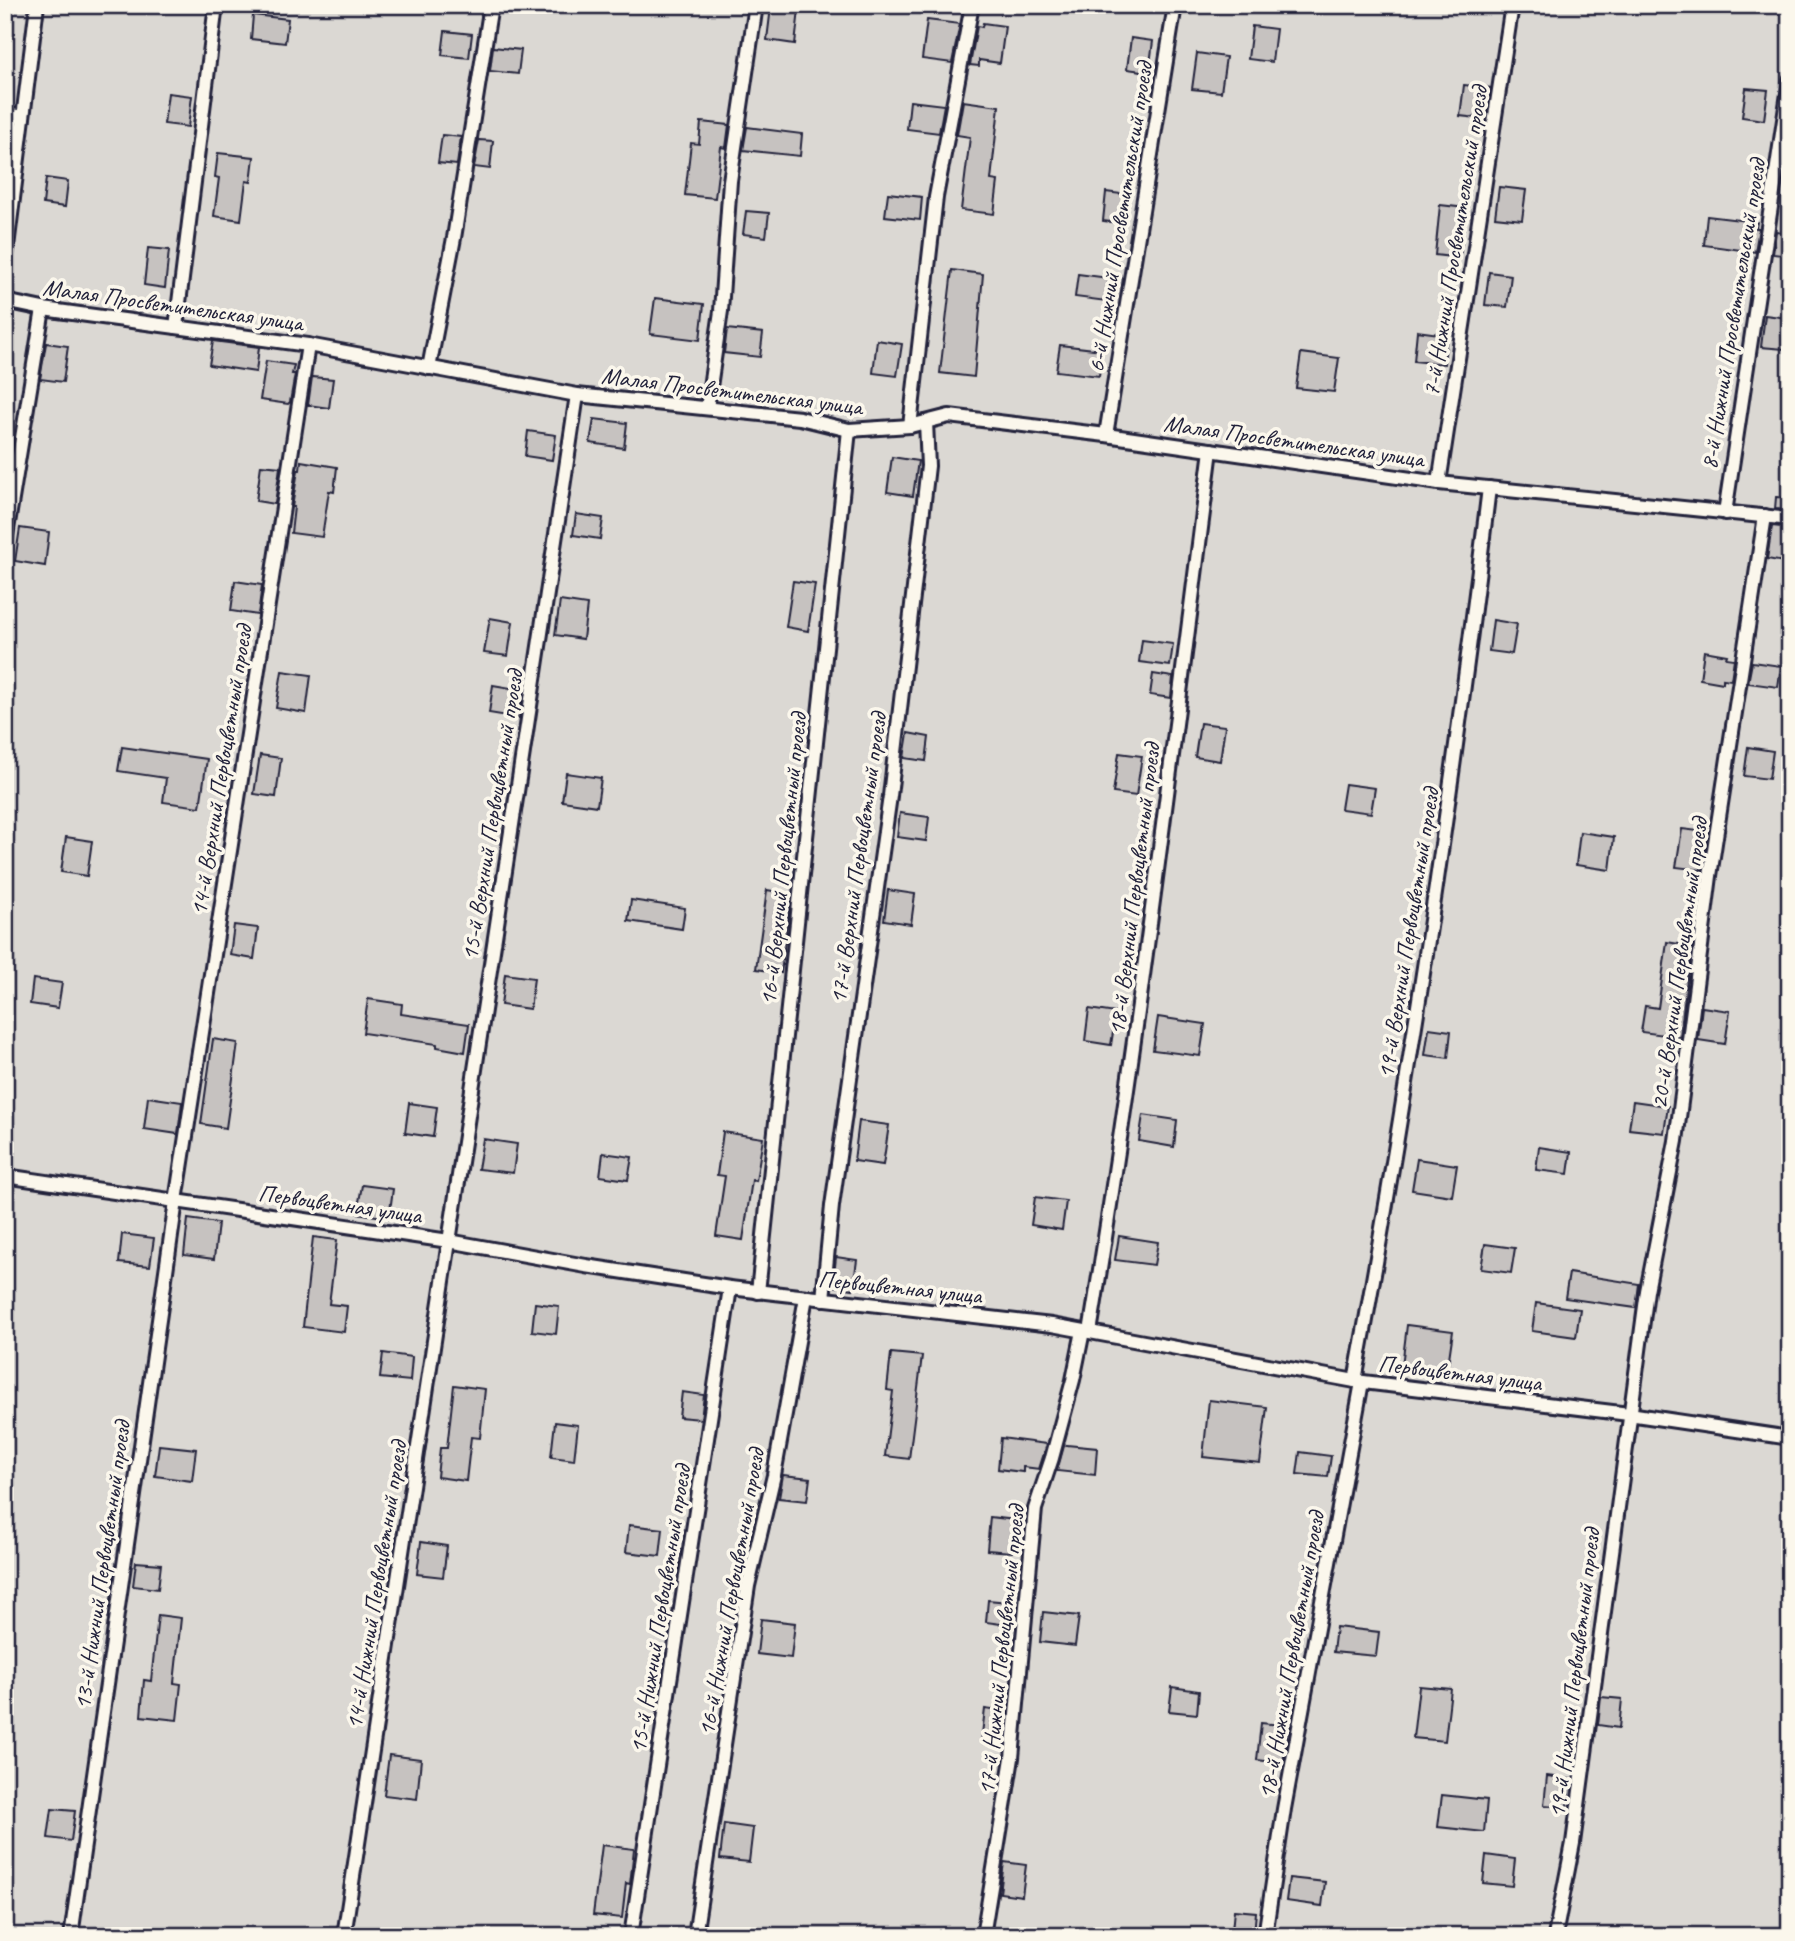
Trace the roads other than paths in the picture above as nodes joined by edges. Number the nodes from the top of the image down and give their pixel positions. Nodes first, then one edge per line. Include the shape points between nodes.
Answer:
1 (37, 5) edge
2 (216, 5) edge
3 (491, 5) edge
4 (756, 5) edge
5 (972, 5) edge
6 (1175, 5) edge
7 (1512, 5) edge
8 (1790, 80) edge
9 (5, 114) edge
10 (23, 117) junction
11 (5, 263) edge
12 (5, 301) edge
13 (43, 309) junction
14 (176, 327) junction
15 (308, 345) junction
16 (429, 368) junction
17 (577, 395) junction
18 (707, 408) junction
19 (926, 422) junction
20 (910, 426) junction
21 (849, 430) junction
22 (1106, 435) junction
23 (1211, 450) junction
24 (1439, 483) junction
25 (1489, 488) junction
26 (1725, 513) junction
27 (1765, 516) junction
28 (1790, 519) edge
29 (5, 542) edge
30 (5, 1176) edge
31 (176, 1201) junction
32 (449, 1241) junction
33 (730, 1288) junction
34 (758, 1292) junction
35 (806, 1297) junction
36 (823, 1299) junction
37 (1086, 1332) junction
38 (1358, 1382) junction
39 (1629, 1414) junction
40 (1790, 1438) edge
41 (71, 1936) edge
42 (344, 1936) edge
43 (631, 1936) edge
44 (695, 1936) edge
45 (983, 1936) edge
46 (1265, 1936) edge
47 (1555, 1936) edge

1 - 10 lane
2 - 14 lane
3 - 16 lane
4 - 18 lane via 730,181 721,311
5 - 20 lane via 936,197
6 - 22 lane, 6-й Нижний Просветительский проезд
7 - 24 lane, 7-й Нижний Просветительский проезд
8 - 26 lane, 8-й Нижний Просветительский проезд
9 - 10 lane
10 - 11 lane
12 - 13 lane, Малая Просветительская улица
13 - 14 lane, Малая Просветительская улица
13 - 29 lane
14 - 15 lane, Малая Просветительская улица
15 - 16 lane, Малая Просветительская улица
15 - 31 lane, 14-й Верхний Первоцветный проезд
16 - 17 lane, Малая Просветительская улица
17 - 18 lane, Малая Просветительская улица
17 - 32 lane, 15-й Верхний Первоцветный проезд
18 - 21 lane, Малая Просветительская улица via 800,418
19 - 20 lane, Малая Просветительская улица
19 - 22 lane, Малая Просветительская улица via 949,416
19 - 36 lane, 17-й Верхний Первоцветный проезд via 928,466 890,796
20 - 21 lane, Малая Просветительская улица
21 - 34 lane, 16-й Верхний Первоцветный проезд
22 - 23 lane, Малая Просветительская улица
23 - 24 lane, Малая Просветительская улица
23 - 37 lane, 18-й Верхний Первоцветный проезд via 1123,1129
24 - 25 lane, Малая Просветительская улица
25 - 26 lane, Малая Просветительская улица
25 - 38 lane, 19-й Верхний Первоцветный проезд via 1456,756
26 - 27 lane, Малая Просветительская улица
27 - 28 lane, Малая Просветительская улица
27 - 39 lane, 20-й Верхний Первоцветный проезд via 1710,876 1676,1141
30 - 31 lane, Первоцветная улица
31 - 32 lane, Первоцветная улица
31 - 41 lane, 13-й Нижний Первоцветный проезд
32 - 33 lane, Первоцветная улица
32 - 42 lane, 14-й Нижний Первоцветный проезд
33 - 34 lane, Первоцветная улица
33 - 43 lane, 15-й Нижний Первоцветный проезд
34 - 35 lane, Первоцветная улица
35 - 36 lane, Первоцветная улица
35 - 44 lane, 16-й Нижний Первоцветный проезд via 775,1475 748,1586
36 - 37 lane, Первоцветная улица
37 - 38 lane, Первоцветная улица
37 - 45 lane, 17-й Нижний Первоцветный проезд via 1035,1509 1012,1758
38 - 39 lane, Первоцветная улица
38 - 46 lane, 18-й Нижний Первоцветный проезд
39 - 40 lane, Первоцветная улица
39 - 47 lane, 19-й Нижний Первоцветный проезд via 1573,1843

